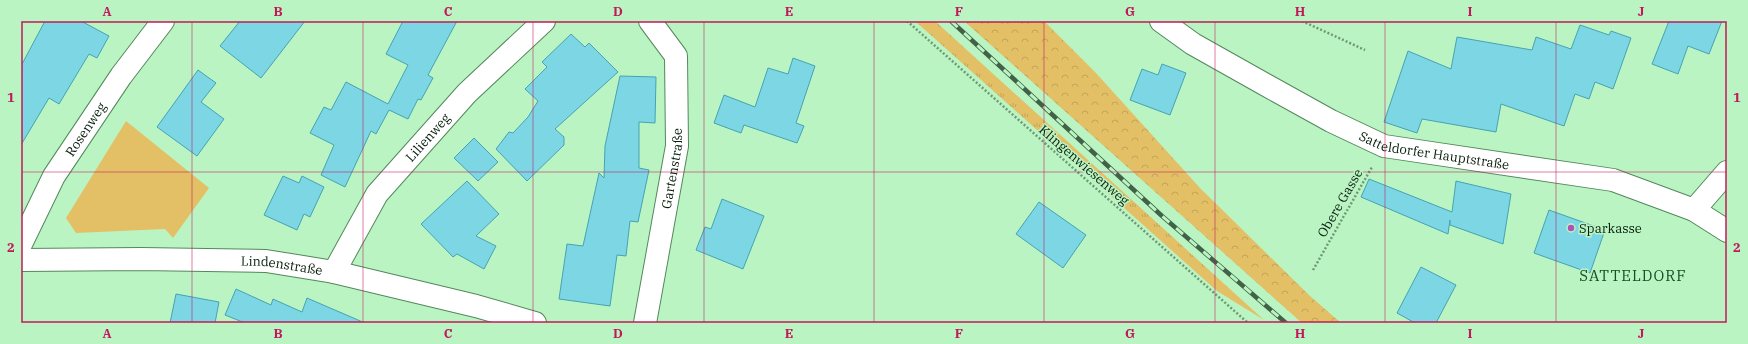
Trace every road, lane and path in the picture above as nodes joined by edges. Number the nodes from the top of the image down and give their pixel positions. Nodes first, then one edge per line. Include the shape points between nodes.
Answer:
1 (163, 21) edge
2 (544, 21) edge
3 (650, 21) edge
4 (907, 21) edge
5 (1160, 21) edge
6 (1302, 21) edge
7 (1365, 50) dead end
8 (1384, 146) junction
9 (1727, 172) edge
10 (1694, 210) junction
11 (1727, 231) edge
12 (21, 244) edge
13 (21, 260) edge
14 (1313, 270) dead end
15 (334, 272) junction
16 (535, 323) edge
17 (644, 323) edge
18 (1248, 323) edge

1 - 12 street, Rosenweg via 121,76 54,176
2 - 15 street, Lilienweg via 467,93 377,194
3 - 17 street, Gartenstraße via 676,56 677,146
4 - 18 path, Klingenwiesenweg
5 - 8 street, Satteldorfer Hauptstraße via 1193,44 1266,85 1331,121
6 - 7 path
8 - 10 street, Satteldorfer Hauptstraße via 1613,180
8 - 14 path, Obere Gasse
9 - 10 street
10 - 11 street, Satteldorfer Hauptstraße
13 - 15 street, Lindenstraße via 266,261
15 - 16 street, Lindenstraße

